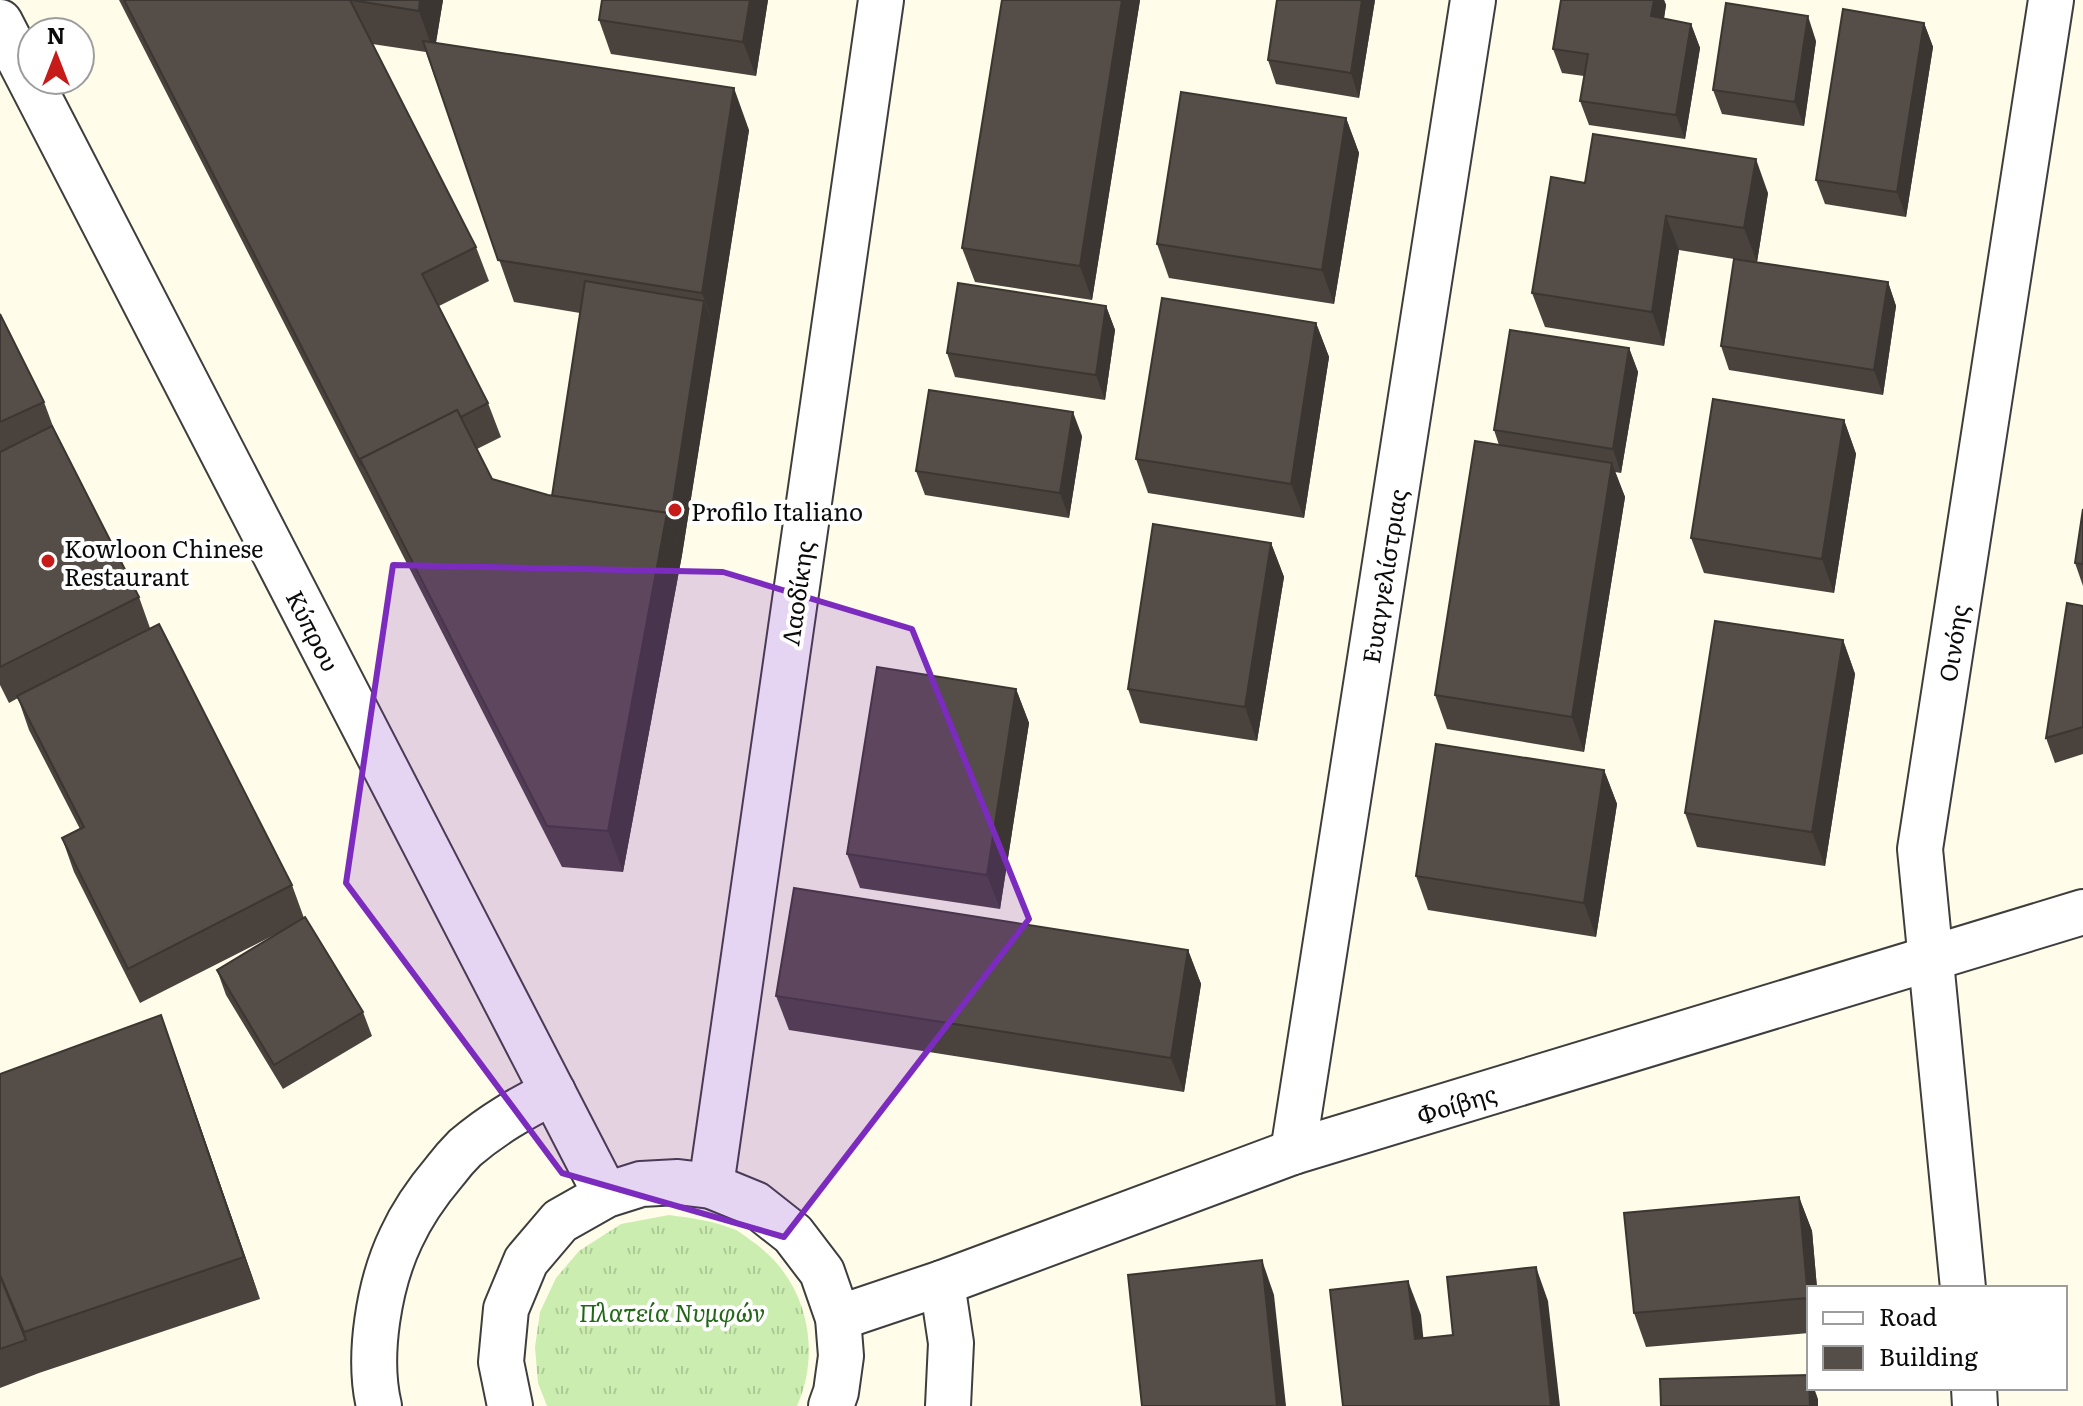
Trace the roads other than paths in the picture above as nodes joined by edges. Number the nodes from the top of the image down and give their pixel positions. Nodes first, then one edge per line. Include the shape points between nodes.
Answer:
1 (881, 0) edge
2 (1473, 0) edge
3 (2051, 0) edge
4 (0, 22) edge
5 (2083, 912) edge
6 (1929, 959) junction
7 (553, 1092) junction
8 (1293, 1152) junction
9 (711, 1186) junction
10 (606, 1195) junction
11 (942, 1283) junction
12 (1963, 1286) edge
13 (838, 1318) junction
14 (379, 1406) edge
15 (510, 1406) edge
16 (831, 1406) edge
17 (948, 1406) edge

1 - 9 street, Λαοδίκης
2 - 8 street, Ευαγγελίστριας
3 - 6 street, Οινόης via 1920,849
4 - 7 street, Κύπρου
5 - 6 street, Φοίβης
6 - 8 street, Φοίβης
6 - 12 street, Οινόης
7 - 10 street, Κύπρου
7 - 14 street via 506,1117 463,1150 428,1191 401,1238 383,1288 375,1341
8 - 11 street, Φοίβης
9 - 10 street via 641,1184
9 - 13 street via 755,1204 793,1234 822,1272
10 - 15 street via 560,1221 526,1261 506,1309 501,1362
11 - 13 street, Φοίβης
11 - 17 street via 951,1343
13 - 16 street via 841,1356

